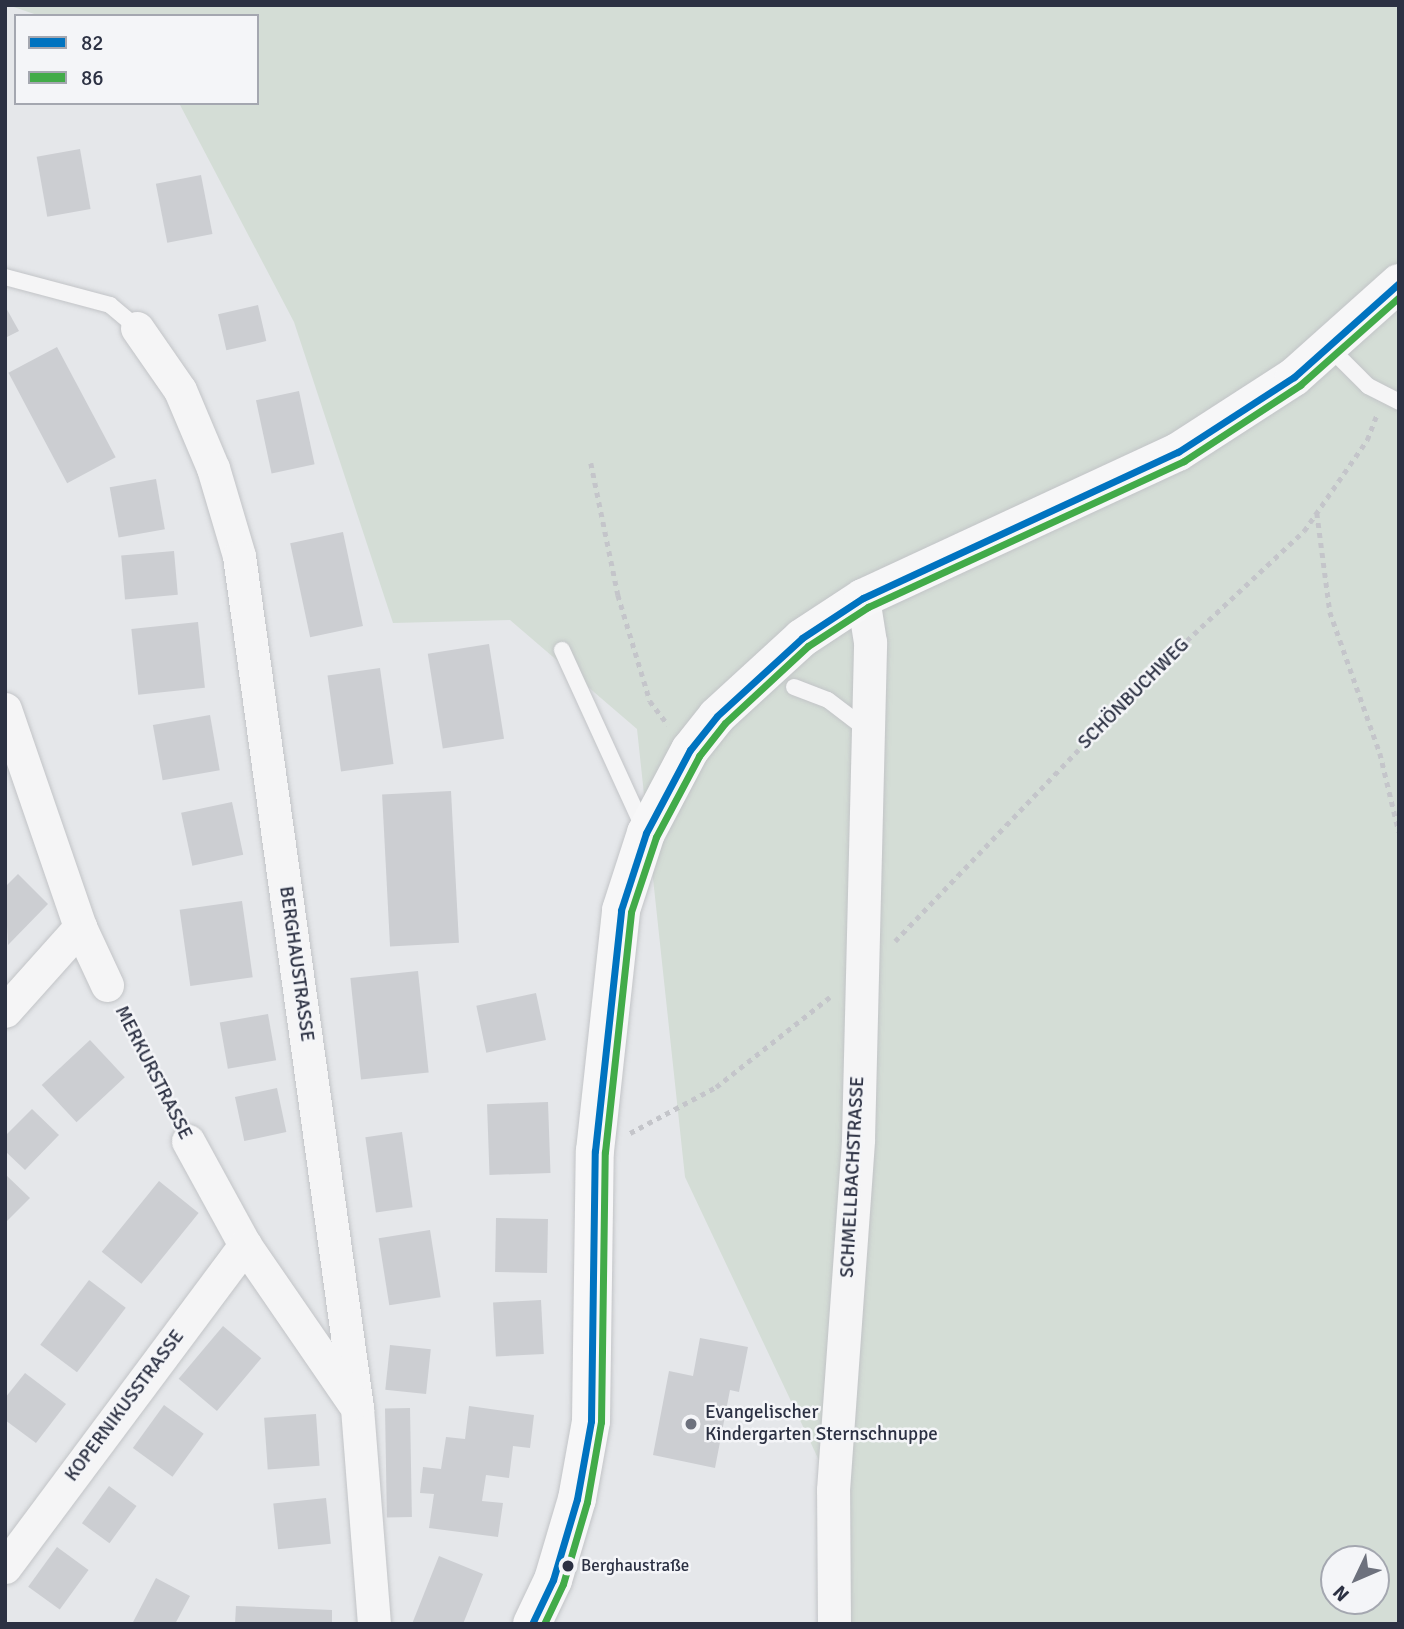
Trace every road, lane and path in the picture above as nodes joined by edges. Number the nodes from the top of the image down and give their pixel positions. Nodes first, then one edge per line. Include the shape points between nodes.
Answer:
1 (5, 276) edge
2 (1399, 283) edge
3 (137, 328) joint
4 (1330, 348) junction
5 (1391, 399) edge
6 (591, 463) dead end
7 (1317, 512) junction
8 (863, 598) junction
9 (562, 650) dead end
10 (794, 687) dead end
11 (5, 709) edge
12 (866, 729) junction
13 (690, 750) junction
14 (1399, 832) edge
15 (646, 833) junction
16 (80, 926) junction
17 (861, 976) junction
18 (107, 985) joint
19 (5, 1011) edge
20 (657, 1119) dead end
21 (188, 1141) joint
22 (246, 1245) junction
23 (357, 1408) junction
24 (5, 1567) edge
25 (374, 1624) edge
26 (532, 1624) edge
27 (835, 1624) edge

1 - 3 lane via 110,305
2 - 4 main road
3 - 23 street, BERGHAUSTRASSE via 180,390 213,468 239,556
4 - 5 lane
4 - 8 main road via 1256,405 1178,452
5 - 7 path, SCHÖNBUCHWEG
6 - 13 path via 618,594 650,701
7 - 14 path via 1330,612 1380,753
7 - 17 path, SCHÖNBUCHWEG via 1150,676
8 - 12 street, SCHMELLBACHSTRASSE via 870,642
8 - 13 main road via 802,638 726,708
9 - 15 lane
10 - 12 lane via 828,700
11 - 16 street, MERKURSTRASSE
12 - 17 street, SCHMELLBACHSTRASSE
13 - 15 main road
15 - 26 main road via 621,910 610,979 595,1151 591,1421 577,1499 553,1580
16 - 18 street, MERKURSTRASSE
16 - 19 street
17 - 20 path, SCHÖNBUCHWEG via 734,1075
17 - 27 street, SCHMELLBACHSTRASSE via 858,1139 836,1435
18 - 21 path, MERKURSTRASSE
21 - 22 street, MERKURSTRASSE
22 - 23 street, MERKURSTRASSE
22 - 24 street, KOPERNIKUSSTRASSE
23 - 25 street, BERGHAUSTRASSE

